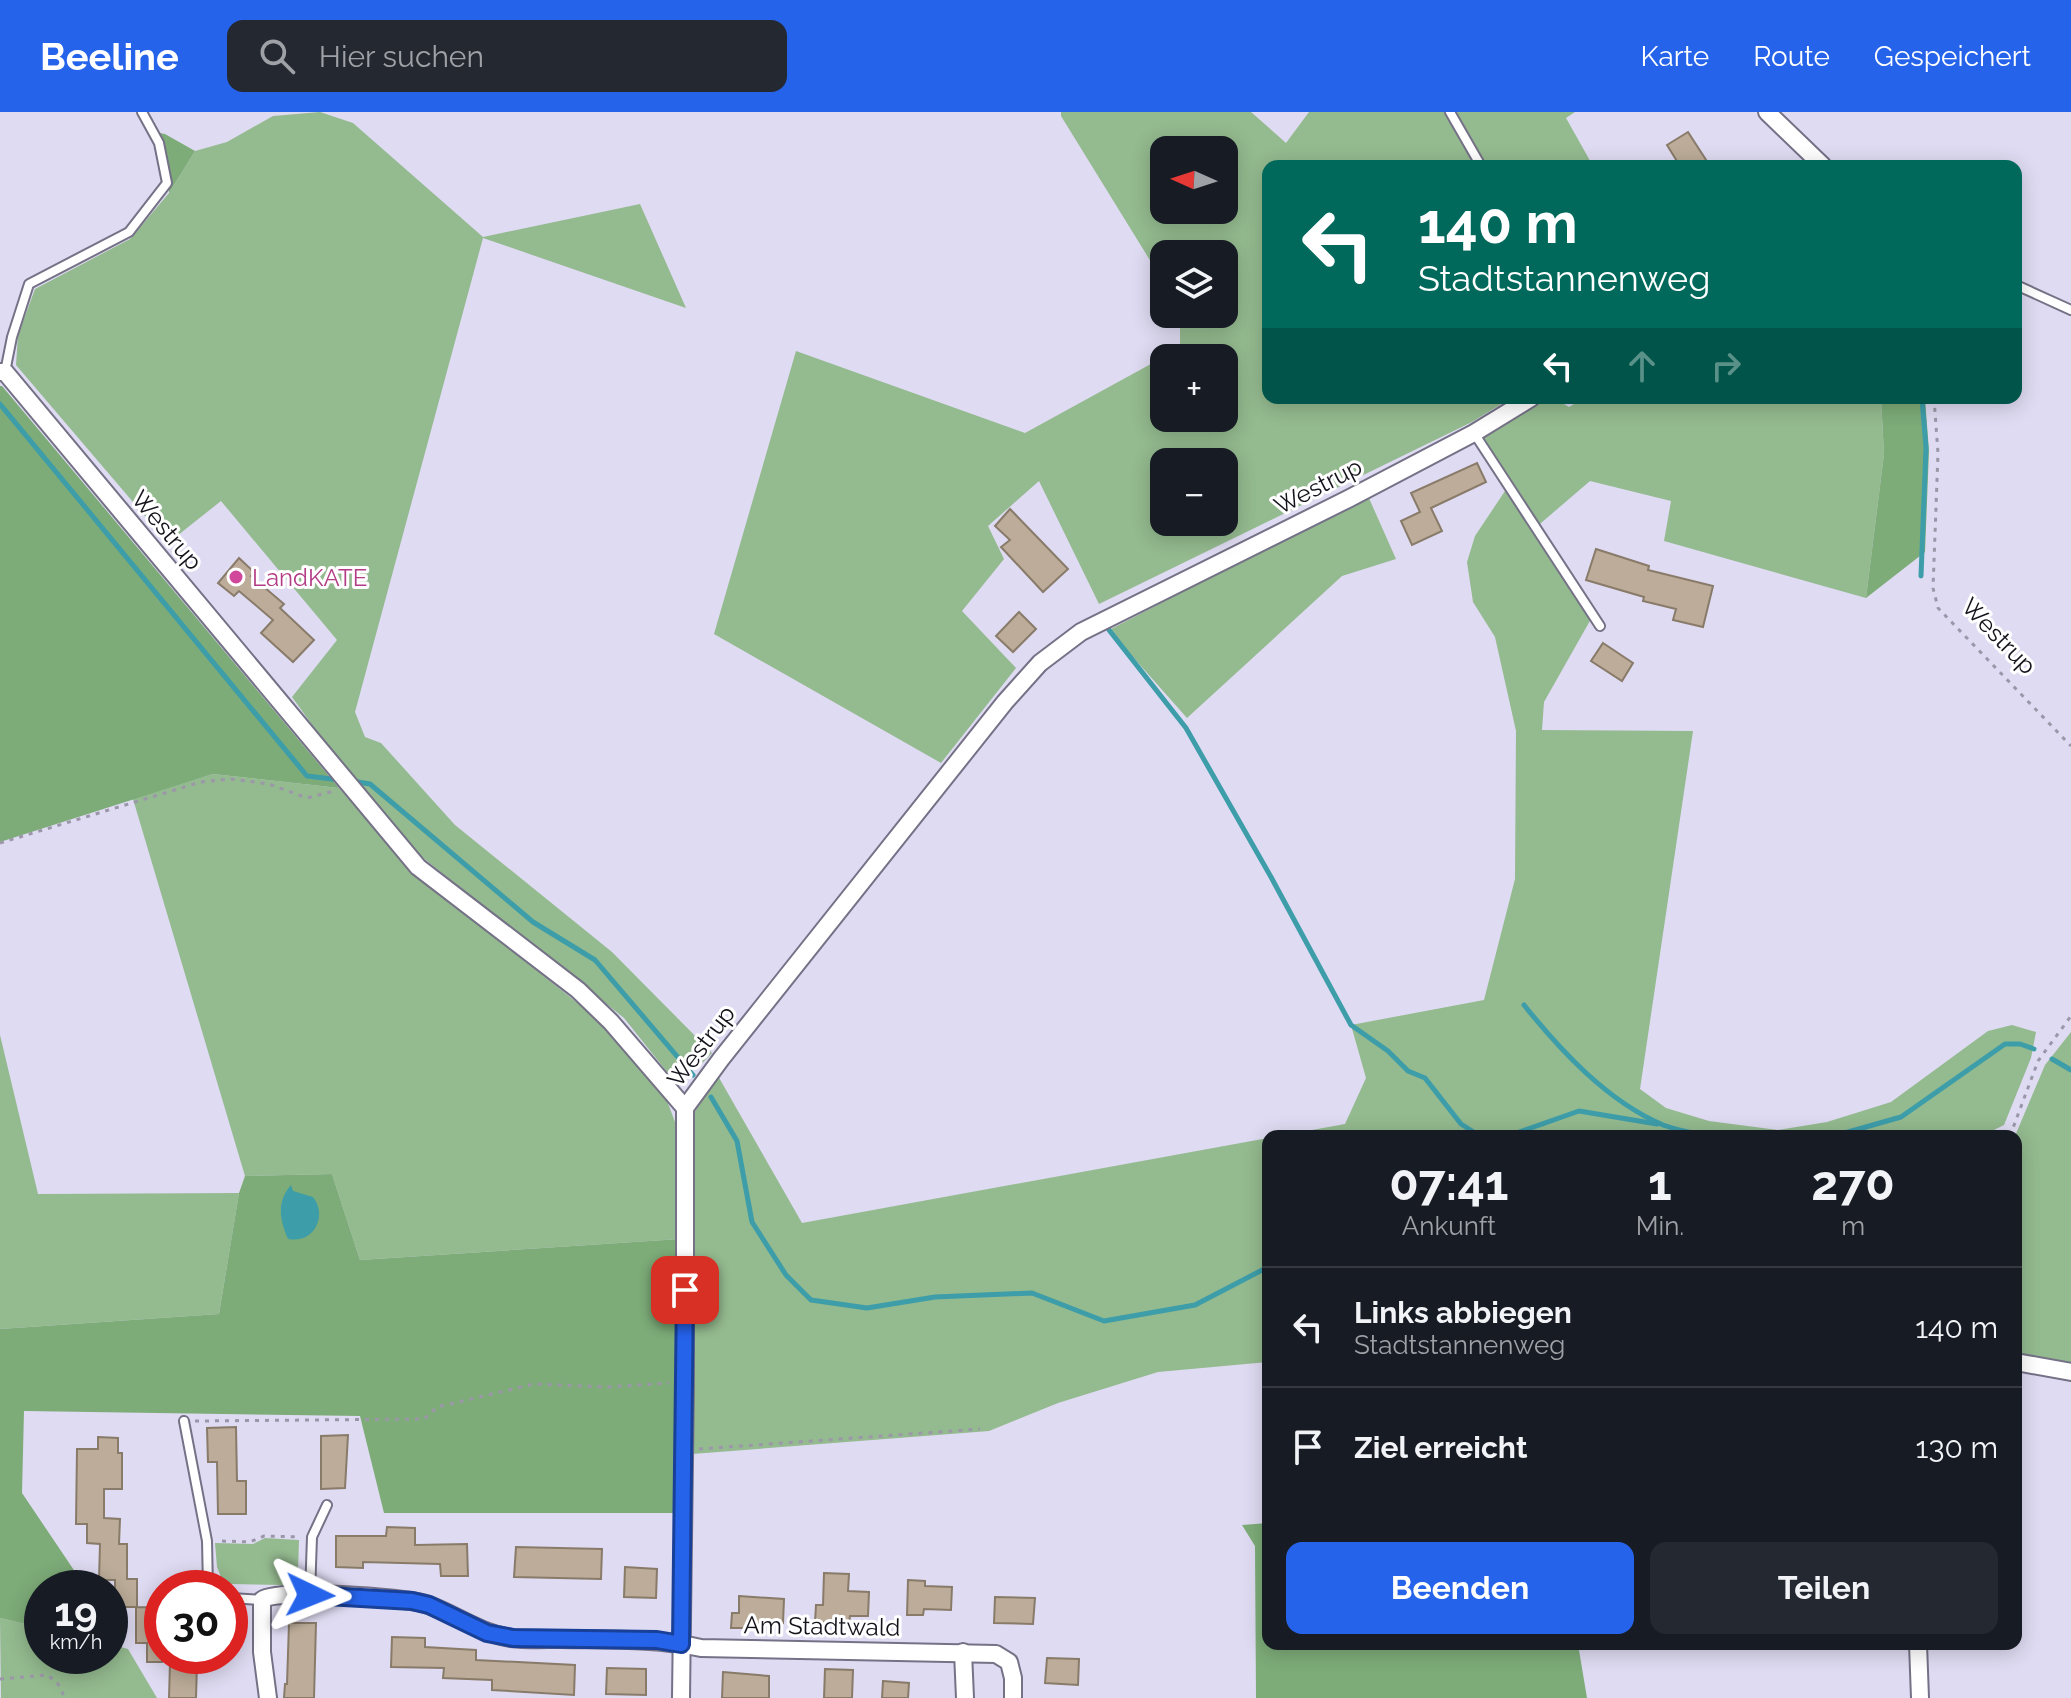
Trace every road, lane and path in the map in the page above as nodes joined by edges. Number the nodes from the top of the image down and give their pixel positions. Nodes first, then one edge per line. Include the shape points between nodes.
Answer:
1 (142, 112) edge
2 (1450, 112) edge
3 (1767, 112) edge
4 (1478, 160) edge
5 (1817, 160) edge
6 (2022, 288) edge
7 (2071, 310) edge
8 (3, 372) edge
9 (1521, 404) edge
10 (1934, 404) edge
11 (1474, 433) junction
12 (1600, 626) dead end
13 (2071, 746) edge
14 (350, 787) junction
15 (0, 843) edge
16 (2071, 1016) edge
17 (685, 1108) junction
18 (2012, 1130) edge
19 (2022, 1363) edge
20 (2071, 1372) edge
21 (685, 1381) junction
22 (184, 1421) joint
23 (980, 1429) dead end
24 (683, 1450) junction
25 (327, 1505) dead end
26 (312, 1537) junction
27 (207, 1541) junction
28 (208, 1570) edge
29 (310, 1595) junction
30 (248, 1599) edge
31 (262, 1600) junction
32 (681, 1644) junction
33 (1918, 1650) edge
34 (963, 1652) junction
35 (0, 1679) edge
36 (65, 1698) edge
37 (268, 1698) edge
38 (681, 1698) edge
39 (965, 1698) edge
40 (1013, 1698) edge
41 (1920, 1698) edge

1 - 8 lane via 159,143 167,183 129,232 29,284
2 - 4 lane
3 - 5 street
6 - 7 lane
8 - 14 street, Westrup
9 - 11 street, Westrup
10 - 13 path, Westrup via 1933,588 1938,608
11 - 12 lane
11 - 17 street, Westrup via 1115,614 1040,663
14 - 15 path via 307,798 269,784 201,782
14 - 17 street, Westrup via 418,867 589,1000
16 - 18 path via 2038,1061
17 - 21 street
19 - 20 street
21 - 22 path via 607,1387 534,1384 437,1407 424,1419
21 - 24 street
22 - 27 lane
23 - 24 path
24 - 32 street
25 - 26 lane
26 - 27 path
26 - 29 lane
27 - 28 lane
29 - 31 street, Am Stadtwald via 268,1595
29 - 32 street, Am Stadtwald via 412,1601 487,1633 513,1638
30 - 31 lane
31 - 37 street
32 - 34 street, Am Stadtwald
32 - 38 street
33 - 41 street
34 - 39 street
34 - 40 street, Am Stadtwald via 996,1654 1009,1662
35 - 36 path via 47,1675

